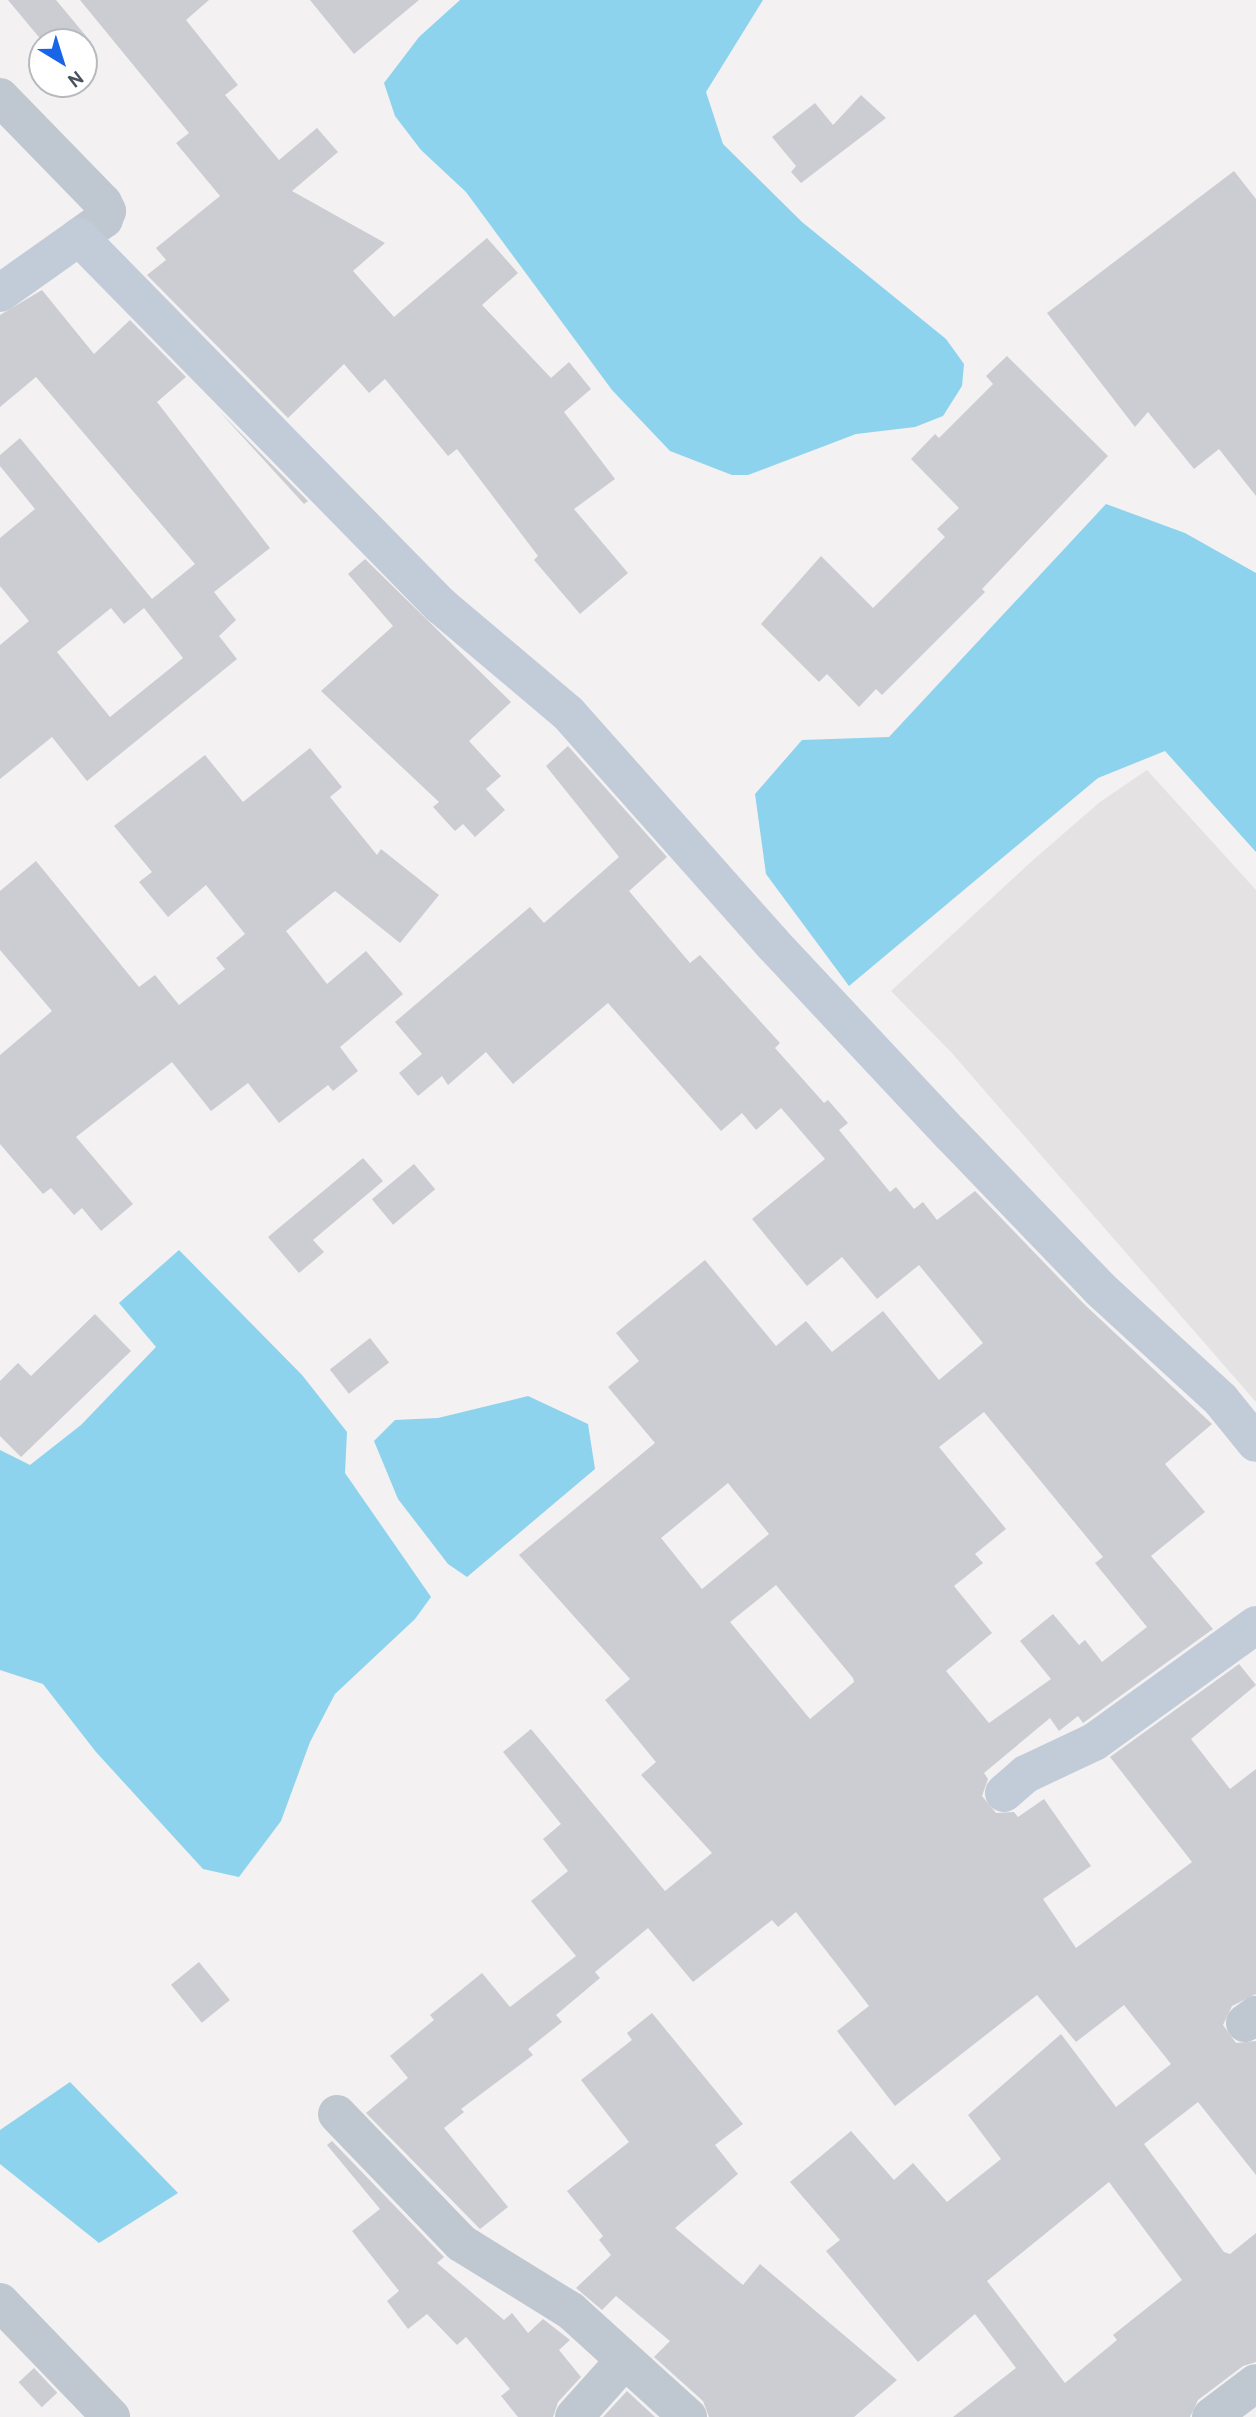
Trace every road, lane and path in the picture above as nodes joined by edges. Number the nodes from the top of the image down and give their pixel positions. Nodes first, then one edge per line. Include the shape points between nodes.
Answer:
1 (0, 97) edge
2 (79, 237) junction
3 (0, 293) edge
4 (1256, 1443) edge
5 (1256, 1625) edge
6 (1004, 1793) dead end
7 (337, 2114) dead end
8 (0, 2302) edge
9 (624, 2361) junction
10 (1256, 2383) edge
11 (111, 2417) edge
12 (574, 2417) edge
13 (688, 2417) edge
14 (1211, 2417) edge

1 - 2 street via 103,203 104,219
2 - 3 street
2 - 4 street via 440,605 568,713 932,1114 1100,1289 1221,1400
5 - 6 street via 1094,1742 1027,1774
7 - 9 street via 461,2243 571,2311
8 - 11 street
9 - 12 street
9 - 13 street
10 - 14 street

